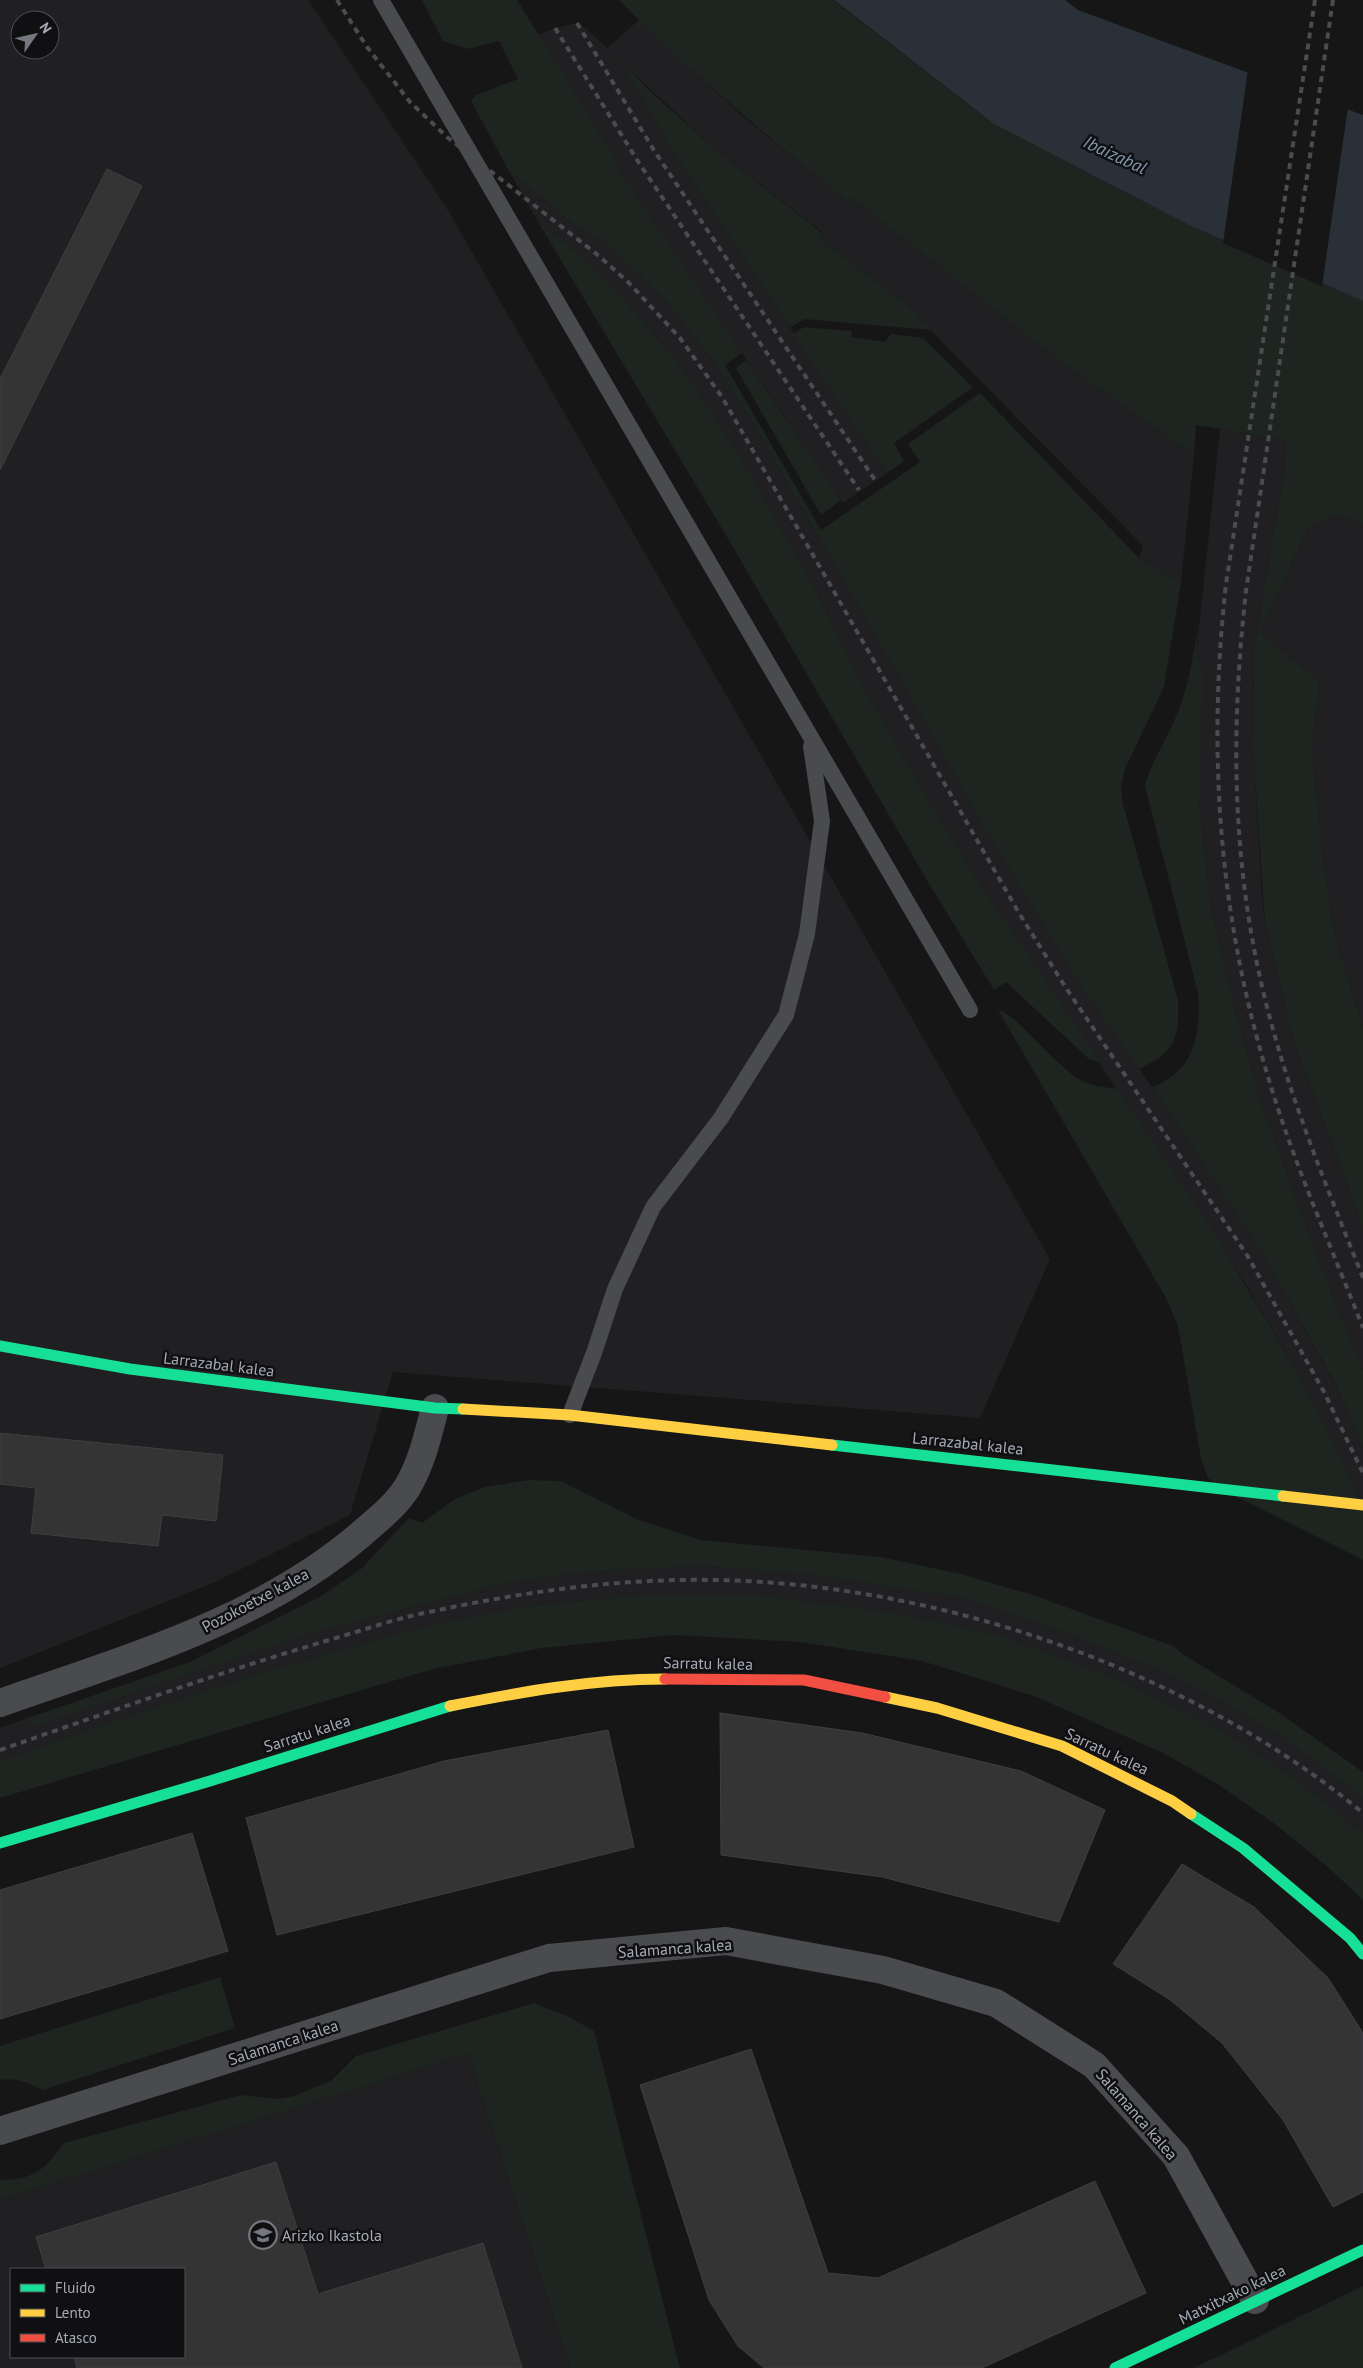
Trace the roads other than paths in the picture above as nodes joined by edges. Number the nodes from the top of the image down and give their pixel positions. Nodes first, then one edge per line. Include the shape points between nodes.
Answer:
1 (381, 0) edge
2 (810, 738) junction
3 (970, 1010) dead end
4 (0, 1346) edge
5 (435, 1408) junction
6 (570, 1415) junction
7 (1363, 1505) edge
8 (0, 1703) edge
9 (0, 1843) edge
10 (1363, 1954) edge
11 (0, 2131) edge
12 (1363, 2250) edge
13 (1255, 2300) junction
14 (1115, 2368) edge

1 - 2 lane
2 - 3 lane
2 - 6 lane via 822,821 808,934 786,1015 721,1118 653,1207 615,1289
4 - 5 street, Larrazabal kalea via 130,1369
5 - 6 street, Larrazabal kalea
5 - 8 street, Pozokoetxe kalea via 421,1457 407,1487 388,1511 341,1551 288,1586 176,1641
6 - 7 street, Larrazabal kalea, bridge
9 - 10 street, Sarratu kalea via 433,1710 509,1694 590,1682 650,1679 804,1680 937,1708 1062,1746 1172,1800 1243,1848 1336,1926
11 - 13 street, Salamanca kalea via 549,1958 726,1941 883,1970 996,2003 1094,2065 1176,2156
12 - 13 street, Matxitxako kalea
13 - 14 street, Matxitxako kalea

